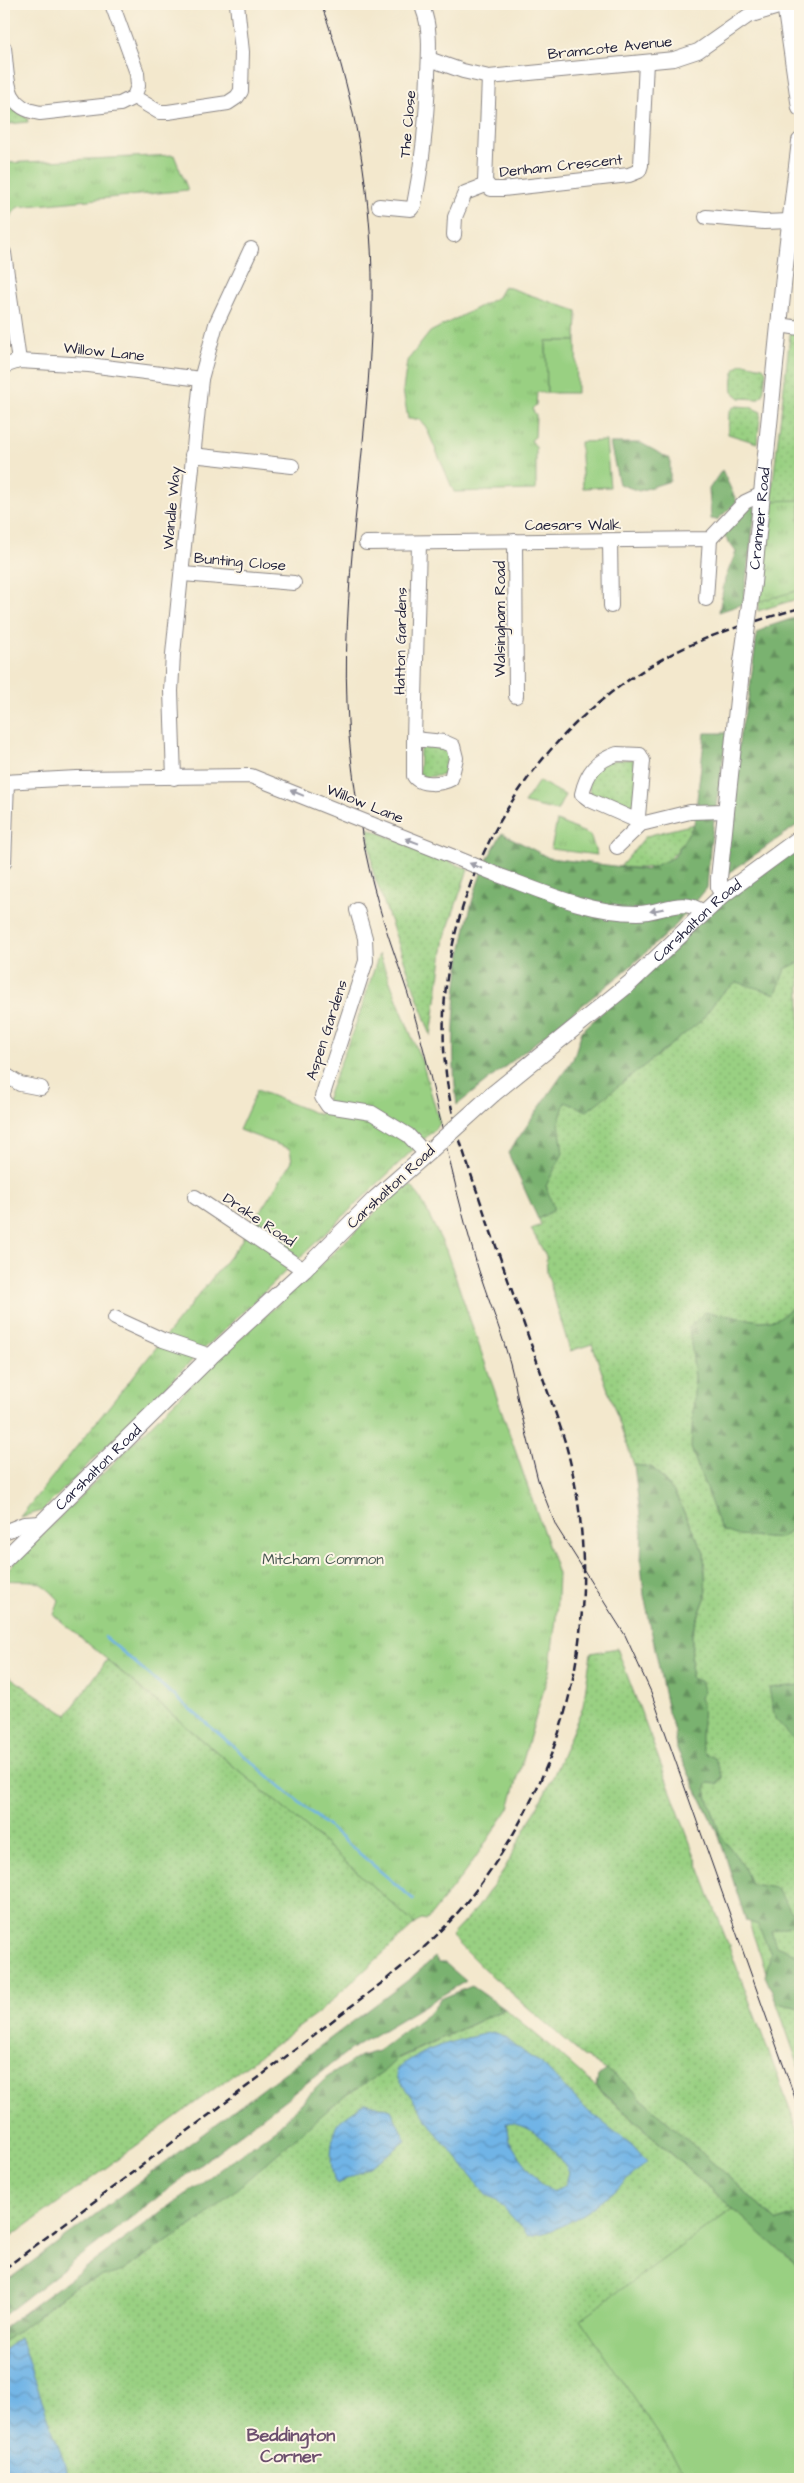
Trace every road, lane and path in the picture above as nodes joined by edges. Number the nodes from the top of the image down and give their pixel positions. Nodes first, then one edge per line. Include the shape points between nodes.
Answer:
1 (112, 4) edge
2 (237, 4) edge
3 (785, 4) edge
4 (423, 9) dead end
5 (4, 48) edge
6 (429, 59) junction
7 (646, 62) junction
8 (797, 72) edge
9 (489, 77) junction
10 (134, 97) junction
11 (800, 108) edge
12 (800, 141) edge
13 (486, 185) junction
14 (379, 206) dead end
15 (706, 217) dead end
16 (790, 221) junction
17 (454, 235) dead end
18 (251, 249) dead end
19 (4, 253) edge
20 (779, 325) junction
21 (800, 328) edge
22 (19, 361) junction
23 (4, 366) edge
24 (201, 379) junction
25 (192, 454) junction
26 (292, 466) dead end
27 (762, 494) junction
28 (710, 538) junction
29 (515, 541) junction
30 (610, 541) junction
31 (366, 543) dead end
32 (420, 543) junction
33 (183, 574) junction
34 (294, 583) dead end
35 (706, 599) dead end
36 (611, 606) dead end
37 (516, 696) dead end
38 (414, 739) dead end
39 (174, 778) junction
40 (5, 782) edge
41 (725, 811) junction
42 (638, 821) junction
43 (800, 838) edge
44 (618, 847) dead end
45 (4, 863) edge
46 (724, 894) junction
47 (357, 910) dead end
48 (703, 912) junction
49 (4, 1074) edge
50 (42, 1088) dead end
51 (429, 1151) junction
52 (195, 1197) dead end
53 (304, 1270) junction
54 (115, 1318) dead end
55 (211, 1356) junction
56 (42, 1523) junction
57 (4, 1532) edge
58 (4, 1560) edge

1 - 10 street via 136,72 138,86
2 - 10 street via 243,83 237,97 228,102 159,112
3 - 7 street, Bramcote Avenue via 748,16 692,54
3 - 8 main road
4 - 6 street, The Close via 428,24
5 - 10 street via 11,96 21,108 40,113 120,104
6 - 9 street, Bramcote Avenue
6 - 14 street, The Close via 427,115 414,204 411,209
7 - 9 street, Bramcote Avenue
7 - 13 street, Denham Crescent via 641,165 636,173 493,190
8 - 11 main road
9 - 13 street, Denham Crescent
12 - 16 main road, Cranmer Road
13 - 17 street via 465,193 455,217
15 - 16 street
16 - 20 main road, Cranmer Road
18 - 24 street, Wandle Way via 216,324
19 - 22 street
20 - 21 street
20 - 27 main road, Cranmer Road
22 - 23 street, Willow Lane
22 - 24 street, Willow Lane via 89,365
24 - 25 street, Wandle Way
25 - 26 street
25 - 33 street, Wandle Way
27 - 28 street via 745,502
27 - 41 main road, Cranmer Road, bridge
28 - 30 street, Caesars Walk
28 - 35 street
29 - 30 street, Caesars Walk
29 - 32 street, Caesars Walk
29 - 37 street, Walsingham Road
30 - 36 street
31 - 32 street, Caesars Walk
32 - 38 street, Hatton Gardens
33 - 34 street, Bunting Close
33 - 39 street, Wandle Way via 171,691
39 - 40 street, Willow Lane
48 -> 39 street, Willow Lane, bridge via 689,904 640,913 600,911 498,875 251,776
40 - 45 street
41 - 42 street via 690,812
41 - 46 main road, Cranmer Road via 719,878 719,888
42 - 42 street via 582,794 585,780 599,762 617,754 640,756 643,761
42 - 44 street
43 - 46 main road, Carshalton Road
46 - 48 main road, Carshalton Road
47 - 51 street, Aspen Gardens via 365,938 366,961 322,1097 328,1106 372,1113
48 - 51 main road, Carshalton Road, bridge via 630,983 492,1094
49 - 50 street via 20,1084
51 - 53 main road, Carshalton Road via 376,1198
52 - 53 street, Drake Road
53 - 55 main road, Carshalton Road
54 - 55 street via 163,1340
55 - 56 main road, Carshalton Road
56 - 57 street via 24,1524
56 - 58 main road, Carshalton Road

